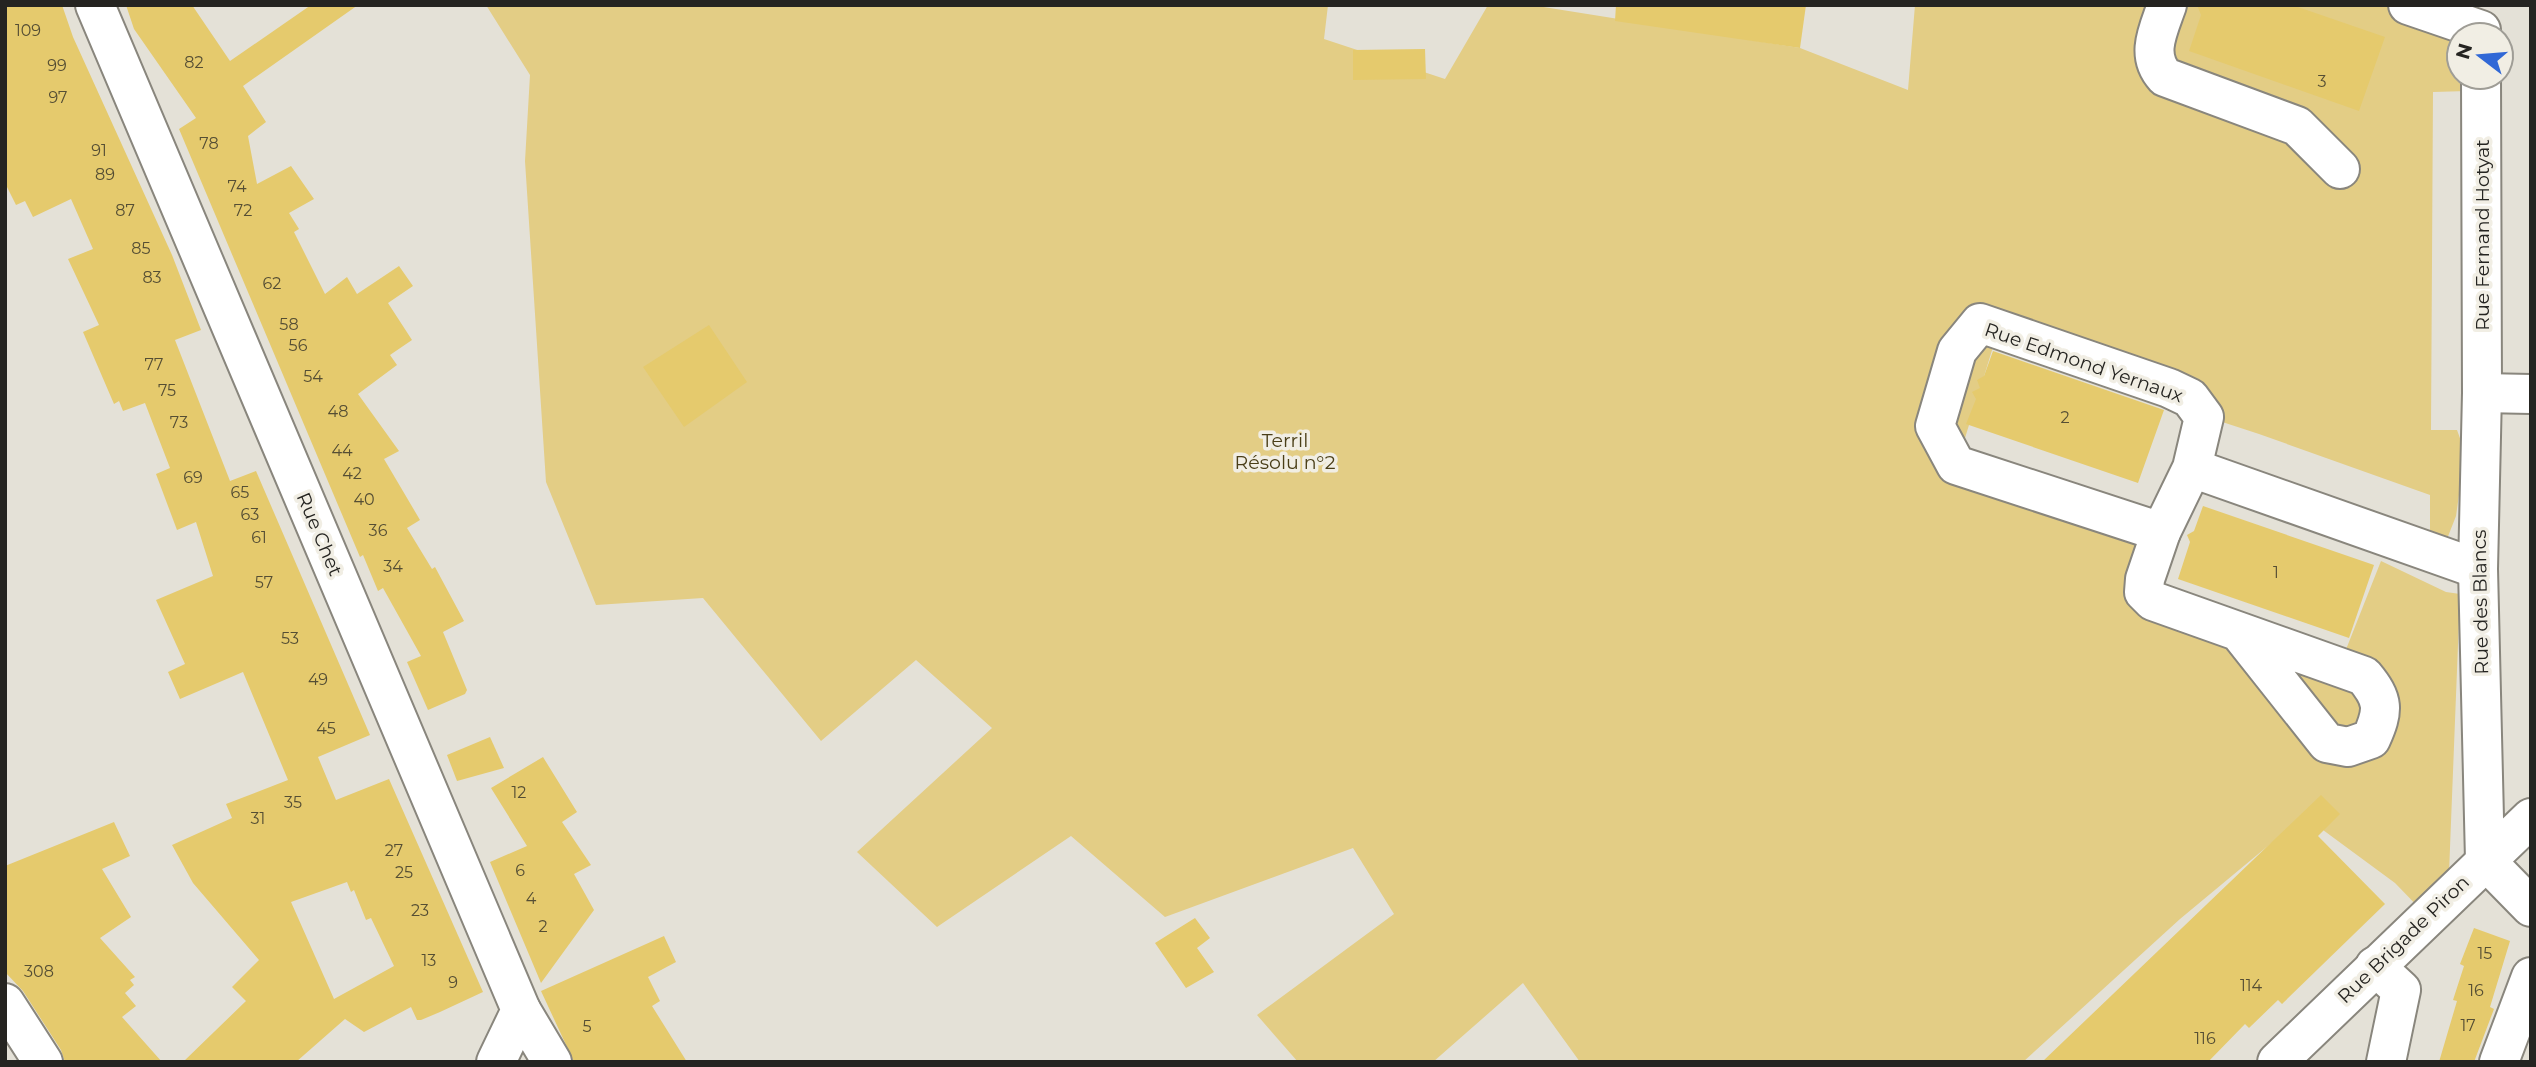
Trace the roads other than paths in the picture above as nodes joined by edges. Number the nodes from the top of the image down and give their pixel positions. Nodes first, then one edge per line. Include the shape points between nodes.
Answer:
1 (95, 5) edge
2 (2167, 5) edge
3 (2408, 5) edge
4 (2470, 21) edge
5 (2481, 91) edge
6 (2340, 169) dead end
7 (2482, 393) junction
8 (2531, 394) edge
9 (2192, 468) junction
10 (2161, 531) junction
11 (2478, 569) junction
12 (2239, 632) dead end
13 (2531, 818) edge
14 (2485, 860) junction
15 (2531, 907) edge
16 (2375, 966) junction
17 (2531, 977) edge
18 (5, 1003) edge
19 (521, 1010) junction
20 (43, 1062) edge
21 (496, 1062) edge
22 (552, 1062) edge
23 (2277, 1062) edge
24 (2386, 1062) edge
25 (2499, 1062) edge

1 - 19 street, Rue Chet
2 - 6 street via 2153,50 2156,67 2165,77 2297,126
3 - 4 street
5 - 7 street, Rue Fernand Hotyat
7 - 8 street
7 - 11 street, Rue des Blancs
9 - 10 street, Rue Edmond Yernaux
9 - 10 street, Rue Edmond Yernaux via 2204,417 2190,398 1980,323 1957,351 1935,426 1956,465
9 - 11 street
10 - 12 street, Rue Edmond Yernaux via 2144,592 2153,601
11 - 14 street, Rue des Blancs
13 - 14 street, Rue Brigade Piron
14 - 15 street
14 - 16 street, Rue Brigade Piron
16 - 23 street, Rue Brigade Piron
16 - 24 street via 2401,990
17 - 25 street
18 - 20 street
19 - 21 street
19 - 22 street, Rue Chet

